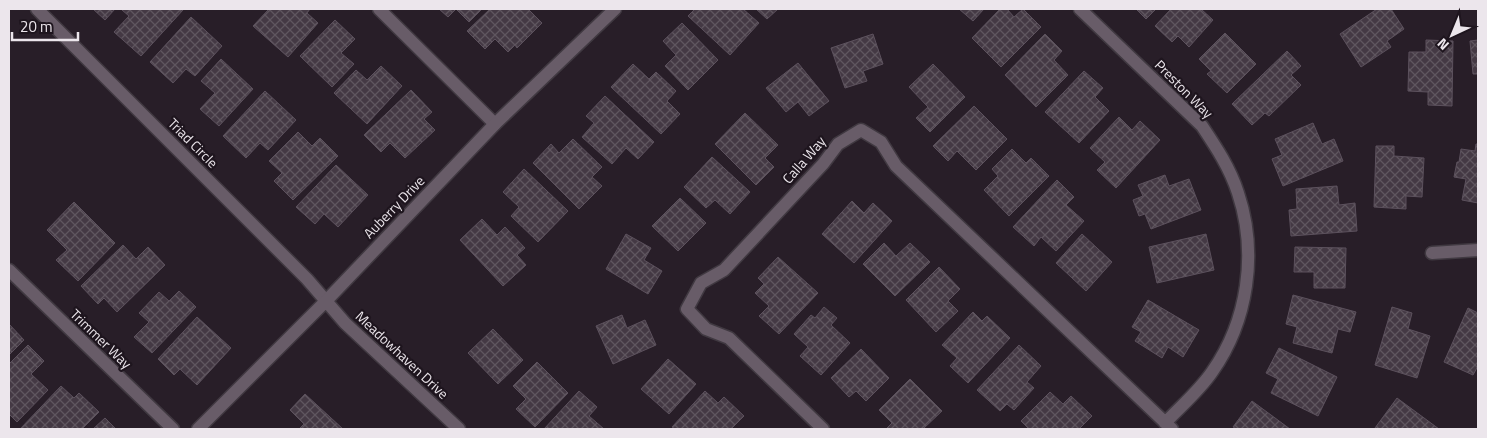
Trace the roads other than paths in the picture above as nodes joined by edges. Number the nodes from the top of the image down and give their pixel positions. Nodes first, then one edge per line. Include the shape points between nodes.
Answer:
1 (37, 9) edge
2 (379, 9) edge
3 (615, 9) edge
4 (1080, 9) edge
5 (494, 124) junction
6 (1478, 250) edge
7 (1432, 253) dead end
8 (9, 270) edge
9 (326, 301) junction
10 (1168, 426) edge
11 (173, 429) edge
12 (198, 429) edge
13 (459, 429) edge
14 (823, 429) edge

1 - 9 street, Triad Circle
2 - 5 street
3 - 5 street, Auberry Drive
4 - 10 street, Preston Way via 1202,126 1229,170 1244,217 1248,266 1246,291 1236,329 1212,372
5 - 9 street, Auberry Drive
6 - 7 street
8 - 11 street, Trimmer Way
9 - 12 street, Auberry Drive
9 - 13 street, Meadowhaven Drive via 345,323
10 - 14 street, Calla Way via 896,166 881,142 861,130 838,144 724,270 701,284 687,309 706,329 729,338

